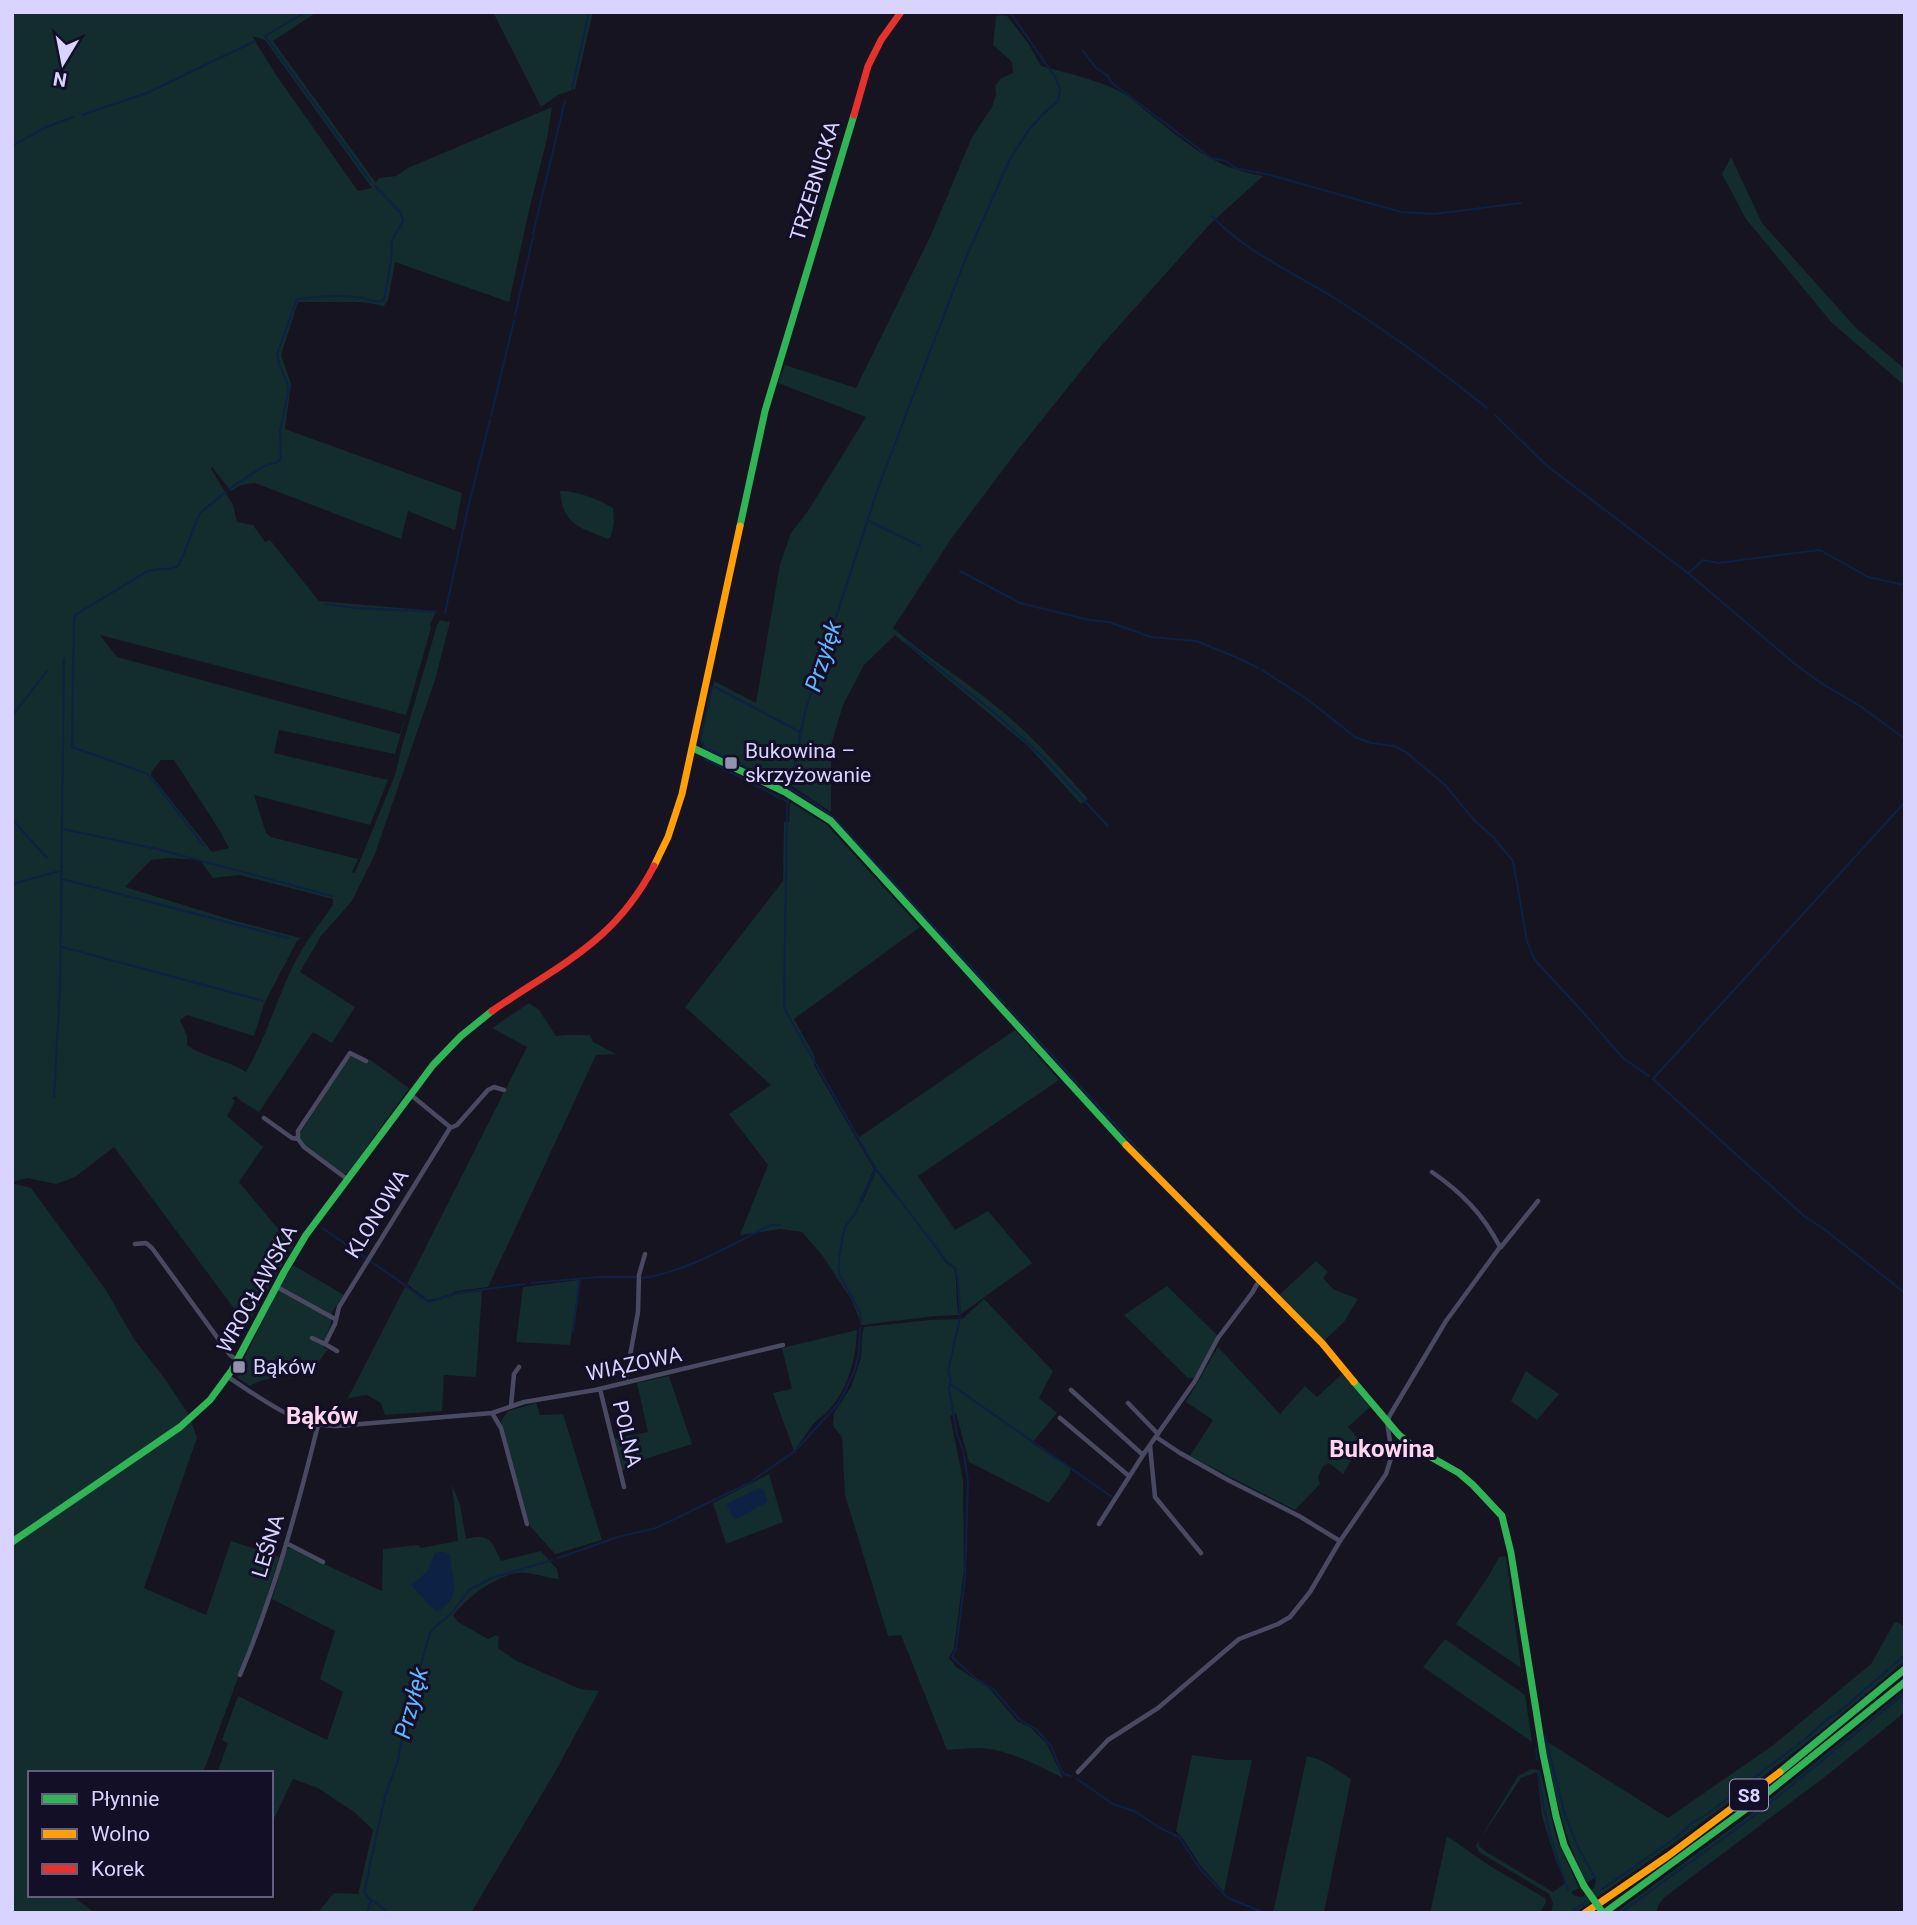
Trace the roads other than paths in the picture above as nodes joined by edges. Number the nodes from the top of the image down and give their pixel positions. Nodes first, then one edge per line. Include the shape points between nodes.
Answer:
1 (901, 12) edge
2 (693, 748) junction
3 (366, 1062) dead end
4 (504, 1090) dead end
5 (410, 1095) junction
6 (264, 1118) dead end
7 (450, 1128) junction
8 (298, 1139) junction
9 (1432, 1172) dead end
10 (347, 1179) junction
11 (1538, 1202) dead end
12 (135, 1244) dead end
13 (1500, 1247) junction
14 (645, 1254) dead end
15 (1259, 1281) junction
16 (276, 1286) junction
17 (335, 1319) junction
18 (312, 1338) dead end
19 (325, 1344) junction
20 (783, 1345) dead end
21 (337, 1351) dead end
22 (237, 1360) junction
23 (519, 1367) dead end
24 (228, 1377) junction
25 (625, 1383) junction
26 (600, 1389) junction
27 (1071, 1390) dead end
28 (1128, 1403) dead end
29 (511, 1406) junction
30 (492, 1413) junction
31 (1059, 1418) dead end
32 (1387, 1422) junction
33 (318, 1425) junction
34 (1157, 1436) junction
35 (1408, 1443) junction
36 (1150, 1446) junction
37 (1143, 1455) junction
38 (1392, 1455) junction
39 (1129, 1476) junction
40 (624, 1487) dead end
41 (527, 1524) dead end
42 (1099, 1524) dead end
43 (1340, 1541) junction
44 (12, 1542) edge
45 (286, 1543) junction
46 (1201, 1553) dead end
47 (323, 1562) dead end
48 (1905, 1669) edge
49 (240, 1675) dead end
50 (1905, 1682) edge
51 (1078, 1772) dead end
52 (1585, 1913) edge
53 (1603, 1913) edge

1 - 2 main road, TRZEBNICKA via 868,66 778,366
2 - 5 main road, WROCŁAWSKA via 672,828 636,898 589,947 472,1026
2 - 15 main road via 785,792 831,821 1145,1166
3 - 8 street via 350,1052 298,1131
4 - 7 street, KLONOWA via 488,1090
5 - 7 street
5 - 10 main road, WROCŁAWSKA
6 - 8 street
7 - 17 street, KLONOWA via 338,1307
8 - 10 street
9 - 13 street via 1483,1217
10 - 16 main road, WROCŁAWSKA
11 - 13 street
12 - 22 street via 152,1248
13 - 32 street via 1446,1321
14 - 25 street
15 - 32 main road via 1322,1343
15 - 34 street
16 - 17 street
16 - 22 main road, WROCŁAWSKA
17 - 19 street, KLONOWA
18 - 19 street
19 - 21 street
20 - 25 street, WIĄZOWA
22 - 24 main road, WROCŁAWSKA
23 - 29 street
24 - 33 street via 289,1414
24 - 44 main road, WROCŁAWSKA via 180,1427
25 - 26 street, WIĄZOWA
26 - 29 street, WIĄZOWA
26 - 40 street, POLNA
27 - 37 street
28 - 34 street
29 - 30 street, WIĄZOWA
30 - 33 street, WIĄZOWA
30 - 41 street via 501,1427
31 - 39 street
32 - 35 main road
32 - 38 street
33 - 45 street, LEŚNA
34 - 36 street
34 - 43 street
35 - 38 street
35 - 53 main road, bridge via 1459,1473 1502,1516 1556,1816 1584,1886
36 - 37 street
36 - 46 street via 1155,1497
37 - 39 street
38 - 43 street via 1386,1474
39 - 42 street
43 - 51 street via 1290,1617 1239,1639 1158,1708 1108,1740
45 - 47 street
45 - 49 street, LEŚNA
48 - 52 main road, S8 via 1755,1790
50 - 53 main road, S8 via 1756,1803

